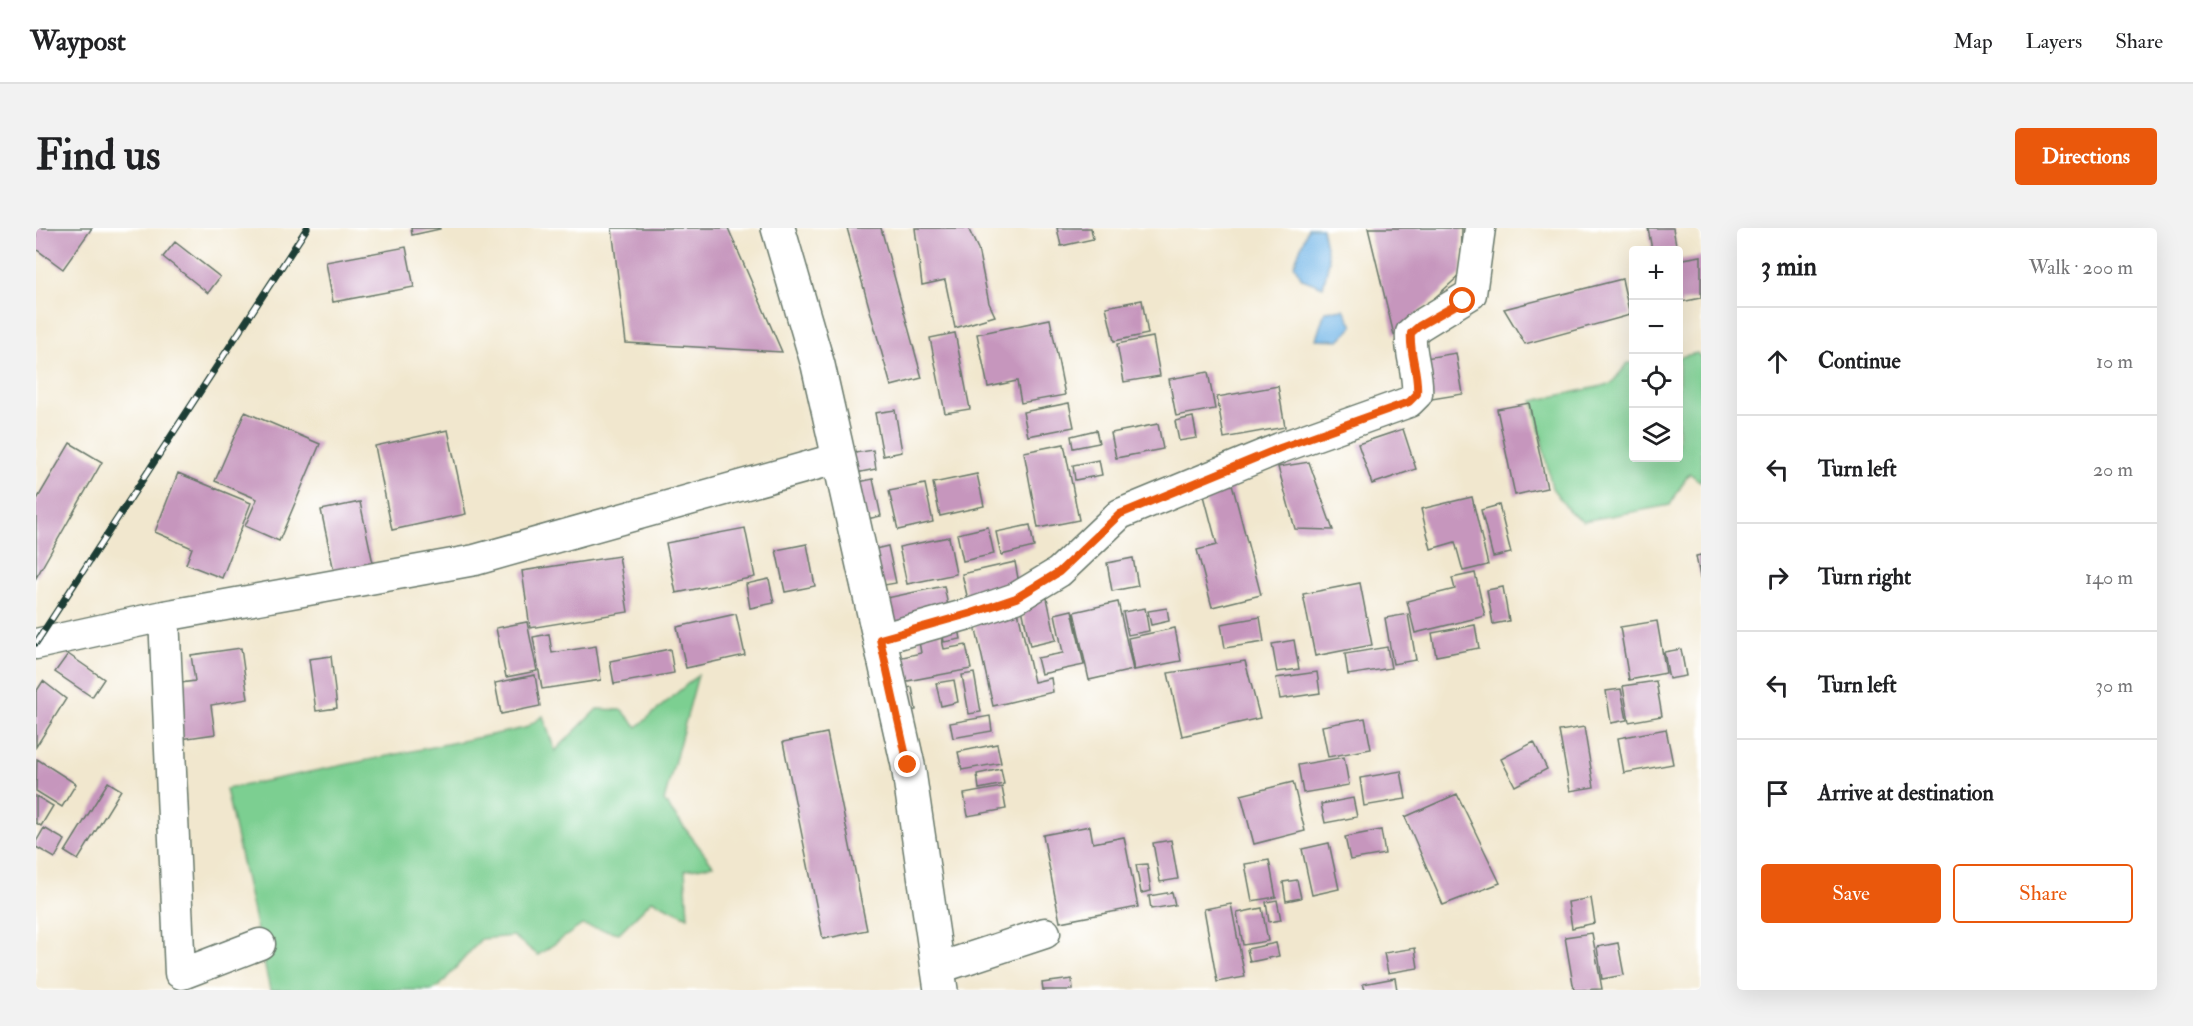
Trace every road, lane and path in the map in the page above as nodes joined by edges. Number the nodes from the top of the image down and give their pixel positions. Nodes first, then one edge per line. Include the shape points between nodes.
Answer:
1 (778, 228) edge
2 (1480, 228) edge
3 (839, 458) junction
4 (164, 616) junction
5 (880, 639) junction
6 (36, 644) edge
7 (1044, 933) dead end
8 (260, 944) dead end
9 (940, 979) edge

1 - 3 main road via 818,365
2 - 5 street via 1471,294 1411,333 1418,382 1417,394 1409,402 1280,448 1120,514 1059,572 1016,598
3 - 4 street via 475,560
3 - 5 main road
4 - 6 street
4 - 8 street via 180,973
5 - 9 main road via 908,765
7 - 9 street

